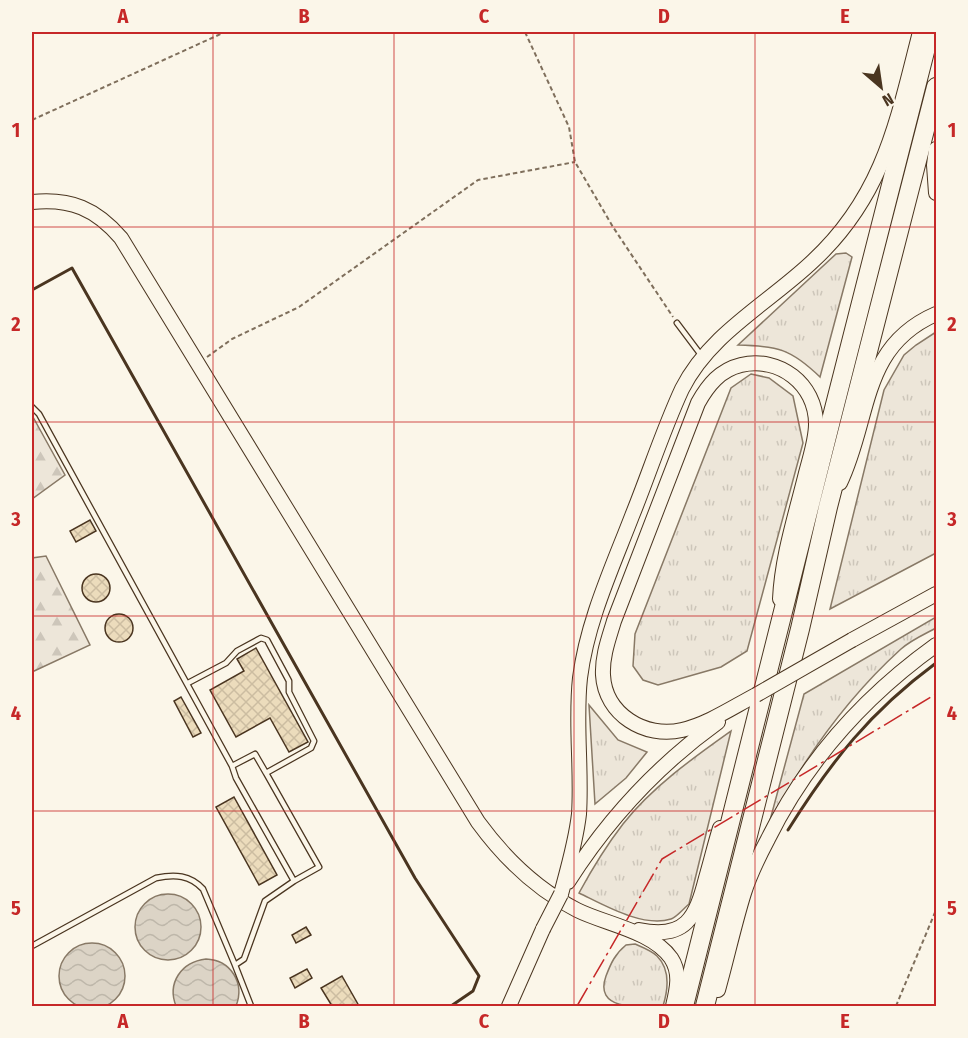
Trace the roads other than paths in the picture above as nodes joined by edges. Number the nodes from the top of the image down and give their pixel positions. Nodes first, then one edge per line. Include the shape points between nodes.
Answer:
1 (920, 32) edge
2 (930, 32) edge
3 (936, 87) edge
4 (936, 149) edge
5 (936, 193) edge
6 (32, 202) edge
7 (936, 314) edge
8 (677, 323) road end
9 (703, 357) junction
10 (32, 407) edge
11 (828, 507) junction
12 (936, 594) edge
13 (779, 628) junction
14 (936, 645) edge
15 (188, 683) junction
16 (717, 719) junction
17 (232, 766) junction
18 (266, 773) junction
19 (740, 787) junction
20 (578, 855) junction
21 (294, 881) junction
22 (619, 926) junction
23 (32, 946) edge
24 (235, 965) junction
25 (250, 1006) edge
26 (509, 1006) edge
27 (673, 1006) edge
28 (684, 1006) edge
29 (705, 1006) edge
30 (714, 1006) edge

1 - 9 main road via 888,150 858,210 815,260
2 - 13 highway
3 - 11 highway
4 - 5 main road
6 - 22 main road via 74,204 99,216 121,238 482,829 532,881 577,910
7 - 11 main road via 899,338 878,368 848,466
8 - 9 lane
9 - 20 main road via 676,402 588,638 580,678
10 - 15 lane
11 - 29 highway
12 - 16 main road, bridge
13 - 16 main road via 781,576 816,422 813,404 797,379 784,369 757,363 735,366 718,376 698,403 627,585 603,666 604,682 615,708 641,728 681,731
13 - 19 highway
14 - 30 main road via 877,692 831,740 786,806 744,892
15 - 17 lane
15 - 18 lane via 226,663 237,651 261,638 267,640 290,681 289,692 314,741 311,748
16 - 20 main road via 648,781
17 - 18 lane via 255,754
17 - 21 lane
18 - 21 lane via 319,867
19 - 22 main road via 723,818 700,903 692,918 661,933
19 - 28 highway
20 - 26 main road, bridge
21 - 24 lane via 265,901 244,959
22 - 27 main road via 654,942 671,958 678,980
23 - 24 lane via 156,878 176,875 195,880 203,889
24 - 25 lane

